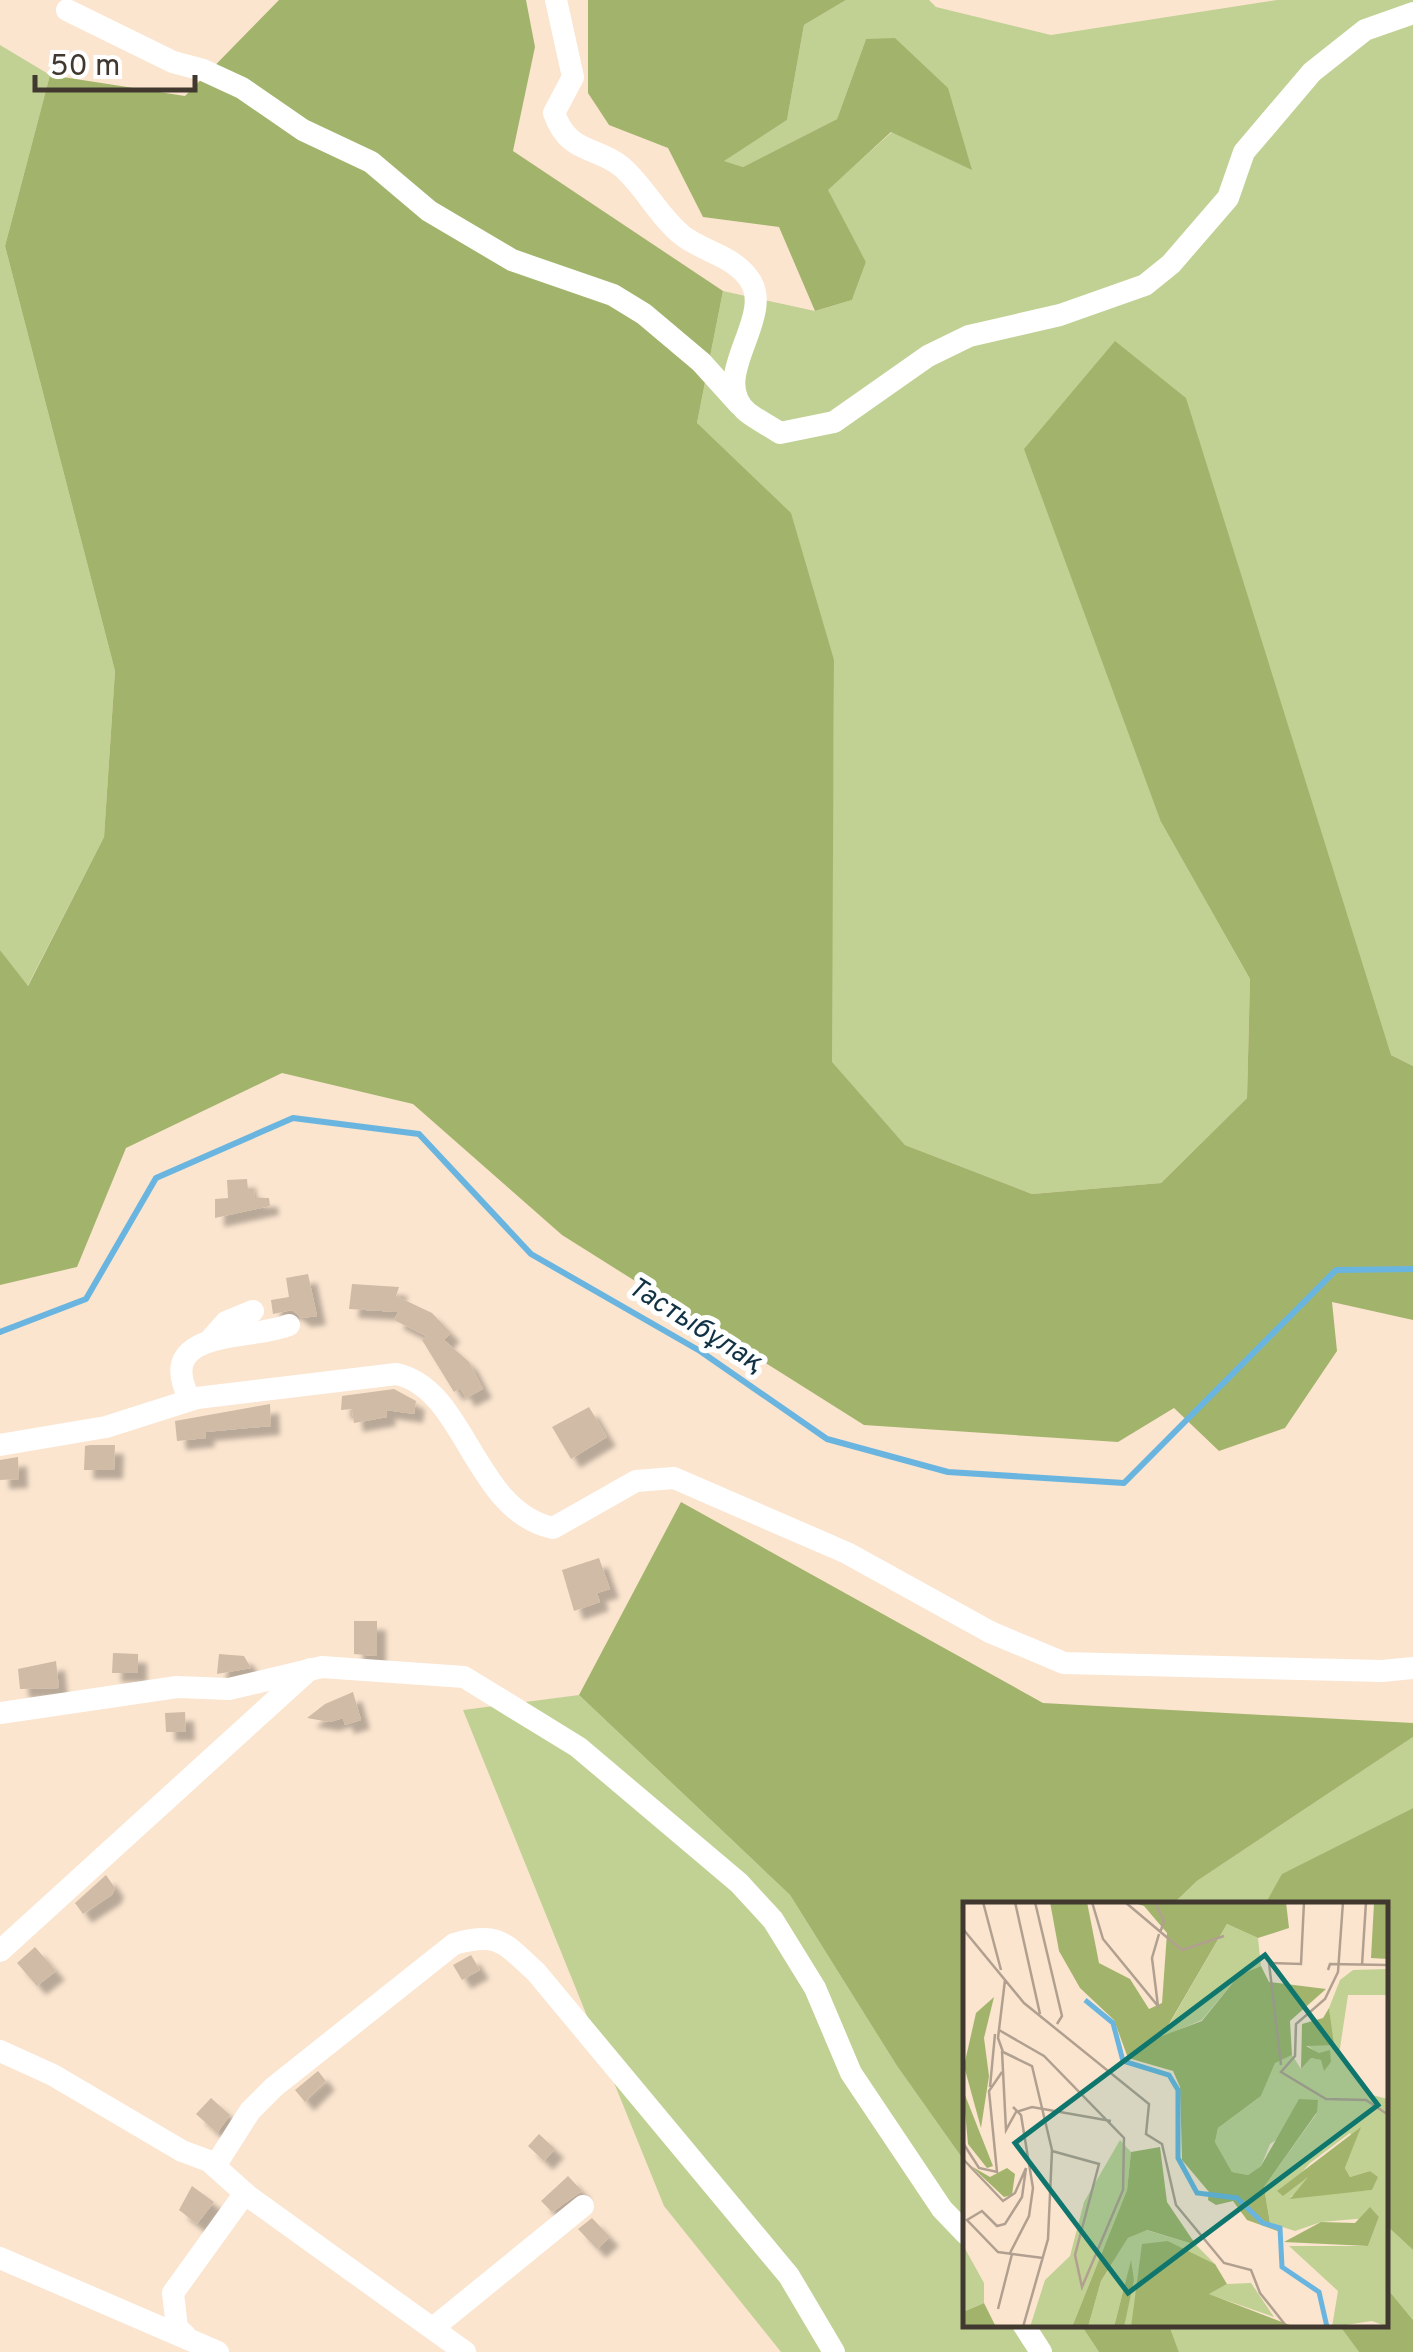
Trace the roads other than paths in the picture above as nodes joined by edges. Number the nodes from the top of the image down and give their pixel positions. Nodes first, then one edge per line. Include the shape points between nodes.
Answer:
1 (556, 0) edge
2 (66, 11) edge
3 (1413, 13) edge
4 (744, 410) junction
5 (254, 1311) dead end
6 (289, 1325) dead end
7 (210, 1339) junction
8 (190, 1400) junction
9 (0, 1446) edge
10 (1413, 1668) edge
11 (310, 1670) junction
12 (0, 1713) edge
13 (0, 1951) edge
14 (0, 2052) edge
15 (215, 2166) junction
16 (245, 2193) junction
17 (584, 2206) dead end
18 (963, 2231) edge
19 (0, 2258) edge
20 (173, 2293) junction
21 (120, 2308) junction
22 (1025, 2327) edge
23 (433, 2328) junction
24 (185, 2335) junction
25 (218, 2352) edge
26 (465, 2352) edge
27 (834, 2352) edge
28 (1040, 2352) edge

1 - 4 street via 573,77 554,113 566,136 620,165 686,239 721,254 753,286 755,305 735,384
2 - 4 street via 242,88 303,130 371,162 429,211 512,260 613,295 701,362
3 - 4 street via 1365,30 1312,72 1244,152 1228,198 1145,285 1060,315 970,336 928,356 834,422 780,432
5 - 7 street via 226,1322
6 - 7 street
7 - 8 street via 194,1347 181,1366
8 - 9 street via 106,1427
8 - 10 street via 375,1375 412,1378 433,1394 503,1497 538,1524 553,1528 636,1481 674,1478 847,1552 990,1632 1064,1663
11 - 12 street via 229,1689 177,1687
11 - 13 street
11 - 18 street via 464,1678 549,1728 634,1792 773,1920 815,1988 852,2073
14 - 15 street
15 - 16 street
15 - 27 street via 274,2087 454,1944 490,1936 536,1972 724,2193 789,2276
16 - 20 street
16 - 23 street
17 - 23 street
19 - 21 street
20 - 21 street
20 - 24 street via 177,2328
21 - 24 street
22 - 28 street
23 - 26 street
24 - 25 street

